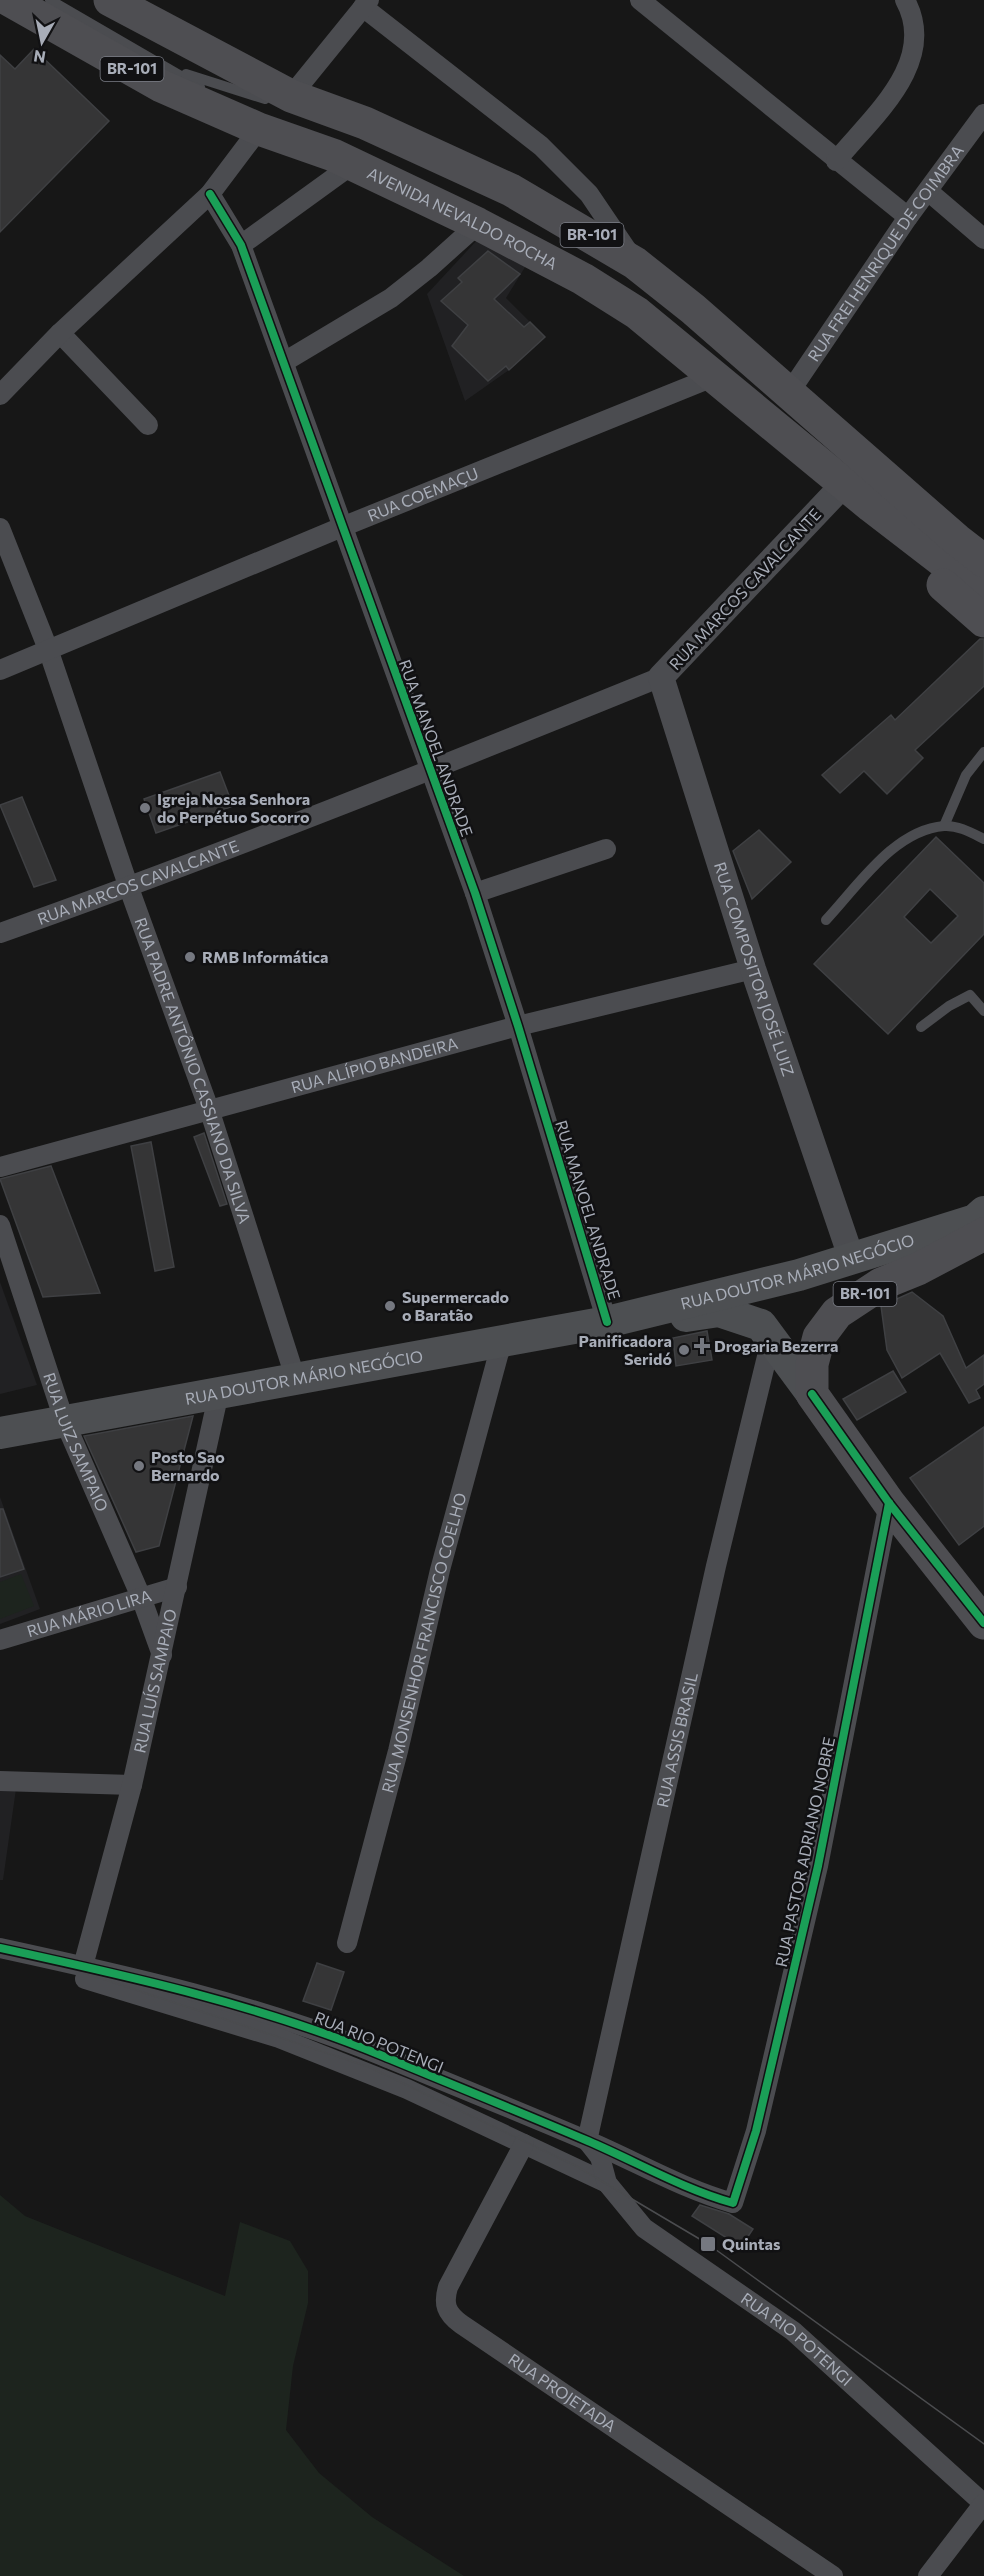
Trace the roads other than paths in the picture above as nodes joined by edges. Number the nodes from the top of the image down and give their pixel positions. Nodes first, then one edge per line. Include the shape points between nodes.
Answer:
1 (9, 0) edge
2 (50, 0) edge
3 (58, 0) edge
4 (110, 0) edge
5 (640, 0) edge
6 (905, 0) edge
7 (366, 4) edge
8 (76, 16) junction
9 (167, 68) junction
10 (291, 96) junction
11 (984, 114) edge
12 (364, 123) junction
13 (272, 133) junction
14 (836, 161) junction
15 (353, 164) junction
16 (928, 190) junction
17 (210, 194) junction
18 (908, 217) junction
19 (478, 224) junction
20 (984, 239) edge
21 (242, 245) junction
22 (635, 263) junction
23 (60, 333) junction
24 (284, 362) junction
25 (712, 377) junction
26 (789, 393) junction
27 (0, 395) edge
28 (148, 425) dead end
29 (845, 483) junction
30 (872, 506) junction
31 (342, 527) junction
32 (0, 528) edge
33 (970, 539) edge
34 (976, 576) edge
35 (984, 621) edge
36 (48, 649) junction
37 (0, 670) edge
38 (662, 677) junction
39 (984, 752) edge
40 (429, 771) junction
41 (944, 826) junction
42 (981, 834) edge
43 (606, 849) dead end
44 (129, 888) junction
45 (475, 893) junction
46 (826, 920) dead end
47 (0, 933) edge
48 (753, 969) junction
49 (984, 1011) edge
50 (518, 1026) junction
51 (921, 1028) dead end
52 (210, 1112) junction
53 (0, 1167) edge
54 (984, 1212) edge
55 (0, 1225) edge
56 (984, 1234) edge
57 (852, 1260) junction
58 (607, 1322) junction
59 (771, 1340) junction
60 (502, 1341) junction
61 (296, 1380) junction
62 (219, 1392) junction
63 (812, 1394) junction
64 (64, 1420) junction
65 (0, 1433) edge
66 (889, 1503) junction
67 (177, 1587) junction
68 (141, 1597) junction
69 (984, 1623) edge
70 (0, 1640) edge
71 (162, 1655) junction
72 (0, 1781) edge
73 (132, 1785) junction
74 (347, 1943) dead end
75 (0, 1948) edge
76 (28, 1954) junction
77 (83, 1966) junction
78 (587, 2141) junction
79 (524, 2144) junction
80 (607, 2183) junction
81 (734, 2203) joint
82 (984, 2503) edge
83 (834, 2576) edge
84 (928, 2576) edge

1 - 13 highway, AVENIDA NEVALDO ROCHA / BR-101 via 161,86
2 - 8 lane
3 - 8 lane
4 - 10 highway, BR-101
5 - 14 street
6 - 14 street via 914,31 913,58 902,81
7 - 10 street
7 - 22 street via 541,146 589,194
8 - 9 lane
9 - 12 lane via 329,118
9 - 13 lane
10 - 12 highway, BR-101
11 - 16 street, RUA FREI HENRIQUE DE COIMBRA
12 - 22 highway, BR-101 via 511,190
13 - 15 highway, AVENIDA NEVALDO ROCHA / BR-101
13 - 17 street
14 - 18 street
15 - 19 highway, AVENIDA NEVALDO ROCHA / BR-101
15 - 21 street
16 - 18 street, RUA FREI HENRIQUE DE COIMBRA
16 - 20 street
17 - 21 street, RUA MANOEL ANDRADE
17 - 23 street
18 - 26 street, RUA FREI HENRIQUE DE COIMBRA
19 - 24 street via 391,298
19 - 25 highway, AVENIDA NEVALDO ROCHA / BR-101 via 583,279 637,313
21 - 24 street, RUA MANOEL ANDRADE
22 - 26 highway, BR-101
23 - 27 street
23 - 28 street
24 - 31 street, RUA MANOEL ANDRADE
25 - 29 highway, AVENIDA NEVALDO ROCHA / BR-101
25 - 31 street, RUA COEMAÇU
26 - 33 highway, BR-101
29 - 30 highway, AVENIDA NEVALDO ROCHA / BR-101
29 - 38 street, RUA MARCOS CAVALCANTE
30 - 34 highway, BR-101
30 - 35 highway via 912,557
31 - 36 street, RUA COEMAÇU
31 - 40 street, RUA MANOEL ANDRADE
32 - 36 street, RUA PADRE ANTÔNIO CASSIANO DA SILVA
33 - 34 highway, BR-101
36 - 37 street, RUA COEMAÇU
36 - 44 street, RUA PADRE ANTÔNIO CASSIANO DA SILVA
38 - 40 street, RUA MARCOS CAVALCANTE
38 - 48 street, RUA COMPOSITOR JOSÉ LUIZ
39 - 41 lane via 966,775
40 - 44 street, RUA MARCOS CAVALCANTE
40 - 45 street, RUA MANOEL ANDRADE
41 - 42 lane
41 - 46 lane via 916,835 891,850
43 - 45 street
44 - 47 street, RUA MARCOS CAVALCANTE
44 - 52 street, RUA PADRE ANTÔNIO CASSIANO DA SILVA
45 - 50 street, RUA MANOEL ANDRADE
48 - 50 street, RUA ALÍPIO BANDEIRA
48 - 57 street, RUA COMPOSITOR JOSÉ LUIZ
49 - 51 lane via 970,995
50 - 52 street, RUA ALÍPIO BANDEIRA
50 - 58 street, RUA MANOEL ANDRADE
52 - 53 street, RUA ALÍPIO BANDEIRA
52 - 61 street, RUA PADRE ANTÔNIO CASSIANO DA SILVA
54 - 57 main road, RUA DOUTOR MÁRIO NEGÓCIO via 975,1220
55 - 64 street, RUA LUIZ SAMPAIO
56 - 63 highway, RUA DOUTOR MÁRIO NEGÓCIO / BR-101 via 881,1284 837,1313 819,1337 812,1364
57 - 58 main road, RUA DOUTOR MÁRIO NEGÓCIO
58 - 59 main road, RUA DOUTOR MÁRIO NEGÓCIO via 718,1311 761,1325
58 - 60 main road, RUA DOUTOR MÁRIO NEGÓCIO
59 - 63 main road, RUA DOUTOR MÁRIO NEGÓCIO
59 - 78 street, RUA ASSIS BRASIL via 713,1578
60 - 61 main road, RUA DOUTOR MÁRIO NEGÓCIO
60 - 74 street, RUA MONSENHOR FRANCISCO COELHO
61 - 62 main road, RUA DOUTOR MÁRIO NEGÓCIO
62 - 64 main road, RUA DOUTOR MÁRIO NEGÓCIO
62 - 67 street, RUA LUÍS SAMPAIO
63 - 66 highway
64 - 65 main road, RUA DOUTOR MÁRIO NEGÓCIO
64 - 68 street, RUA LUIZ SAMPAIO
66 - 69 highway
66 - 81 street, RUA PASTOR ADRIANO NOBRE via 818,1866 756,2131
67 - 68 street, RUA MÁRIO LIRA
67 - 71 street, RUA LUÍS SAMPAIO
68 - 70 street, RUA MÁRIO LIRA
68 - 71 street, RUA LUIZ SAMPAIO
71 - 73 street, RUA LUÍS SAMPAIO
72 - 73 street
73 - 77 street, RUA LUÍS SAMPAIO
75 - 76 street, RUA RIO POTENGI
76 - 77 street, RUA RIO POTENGI
76 - 79 street, RUA RIO POTENGI via 55,1970 279,2038 407,2089
77 - 78 street, RUA RIO POTENGI via 258,2011 320,2032
78 - 80 street, RUA RIO POTENGI via 600,2157
78 - 81 street, RUA RIO POTENGI via 706,2195
79 - 80 street, RUA RIO POTENGI
79 - 83 street, RUA PROJETADA via 448,2287 446,2309 461,2324
80 - 82 street, RUA RIO POTENGI via 652,2236 793,2331
82 - 84 street

